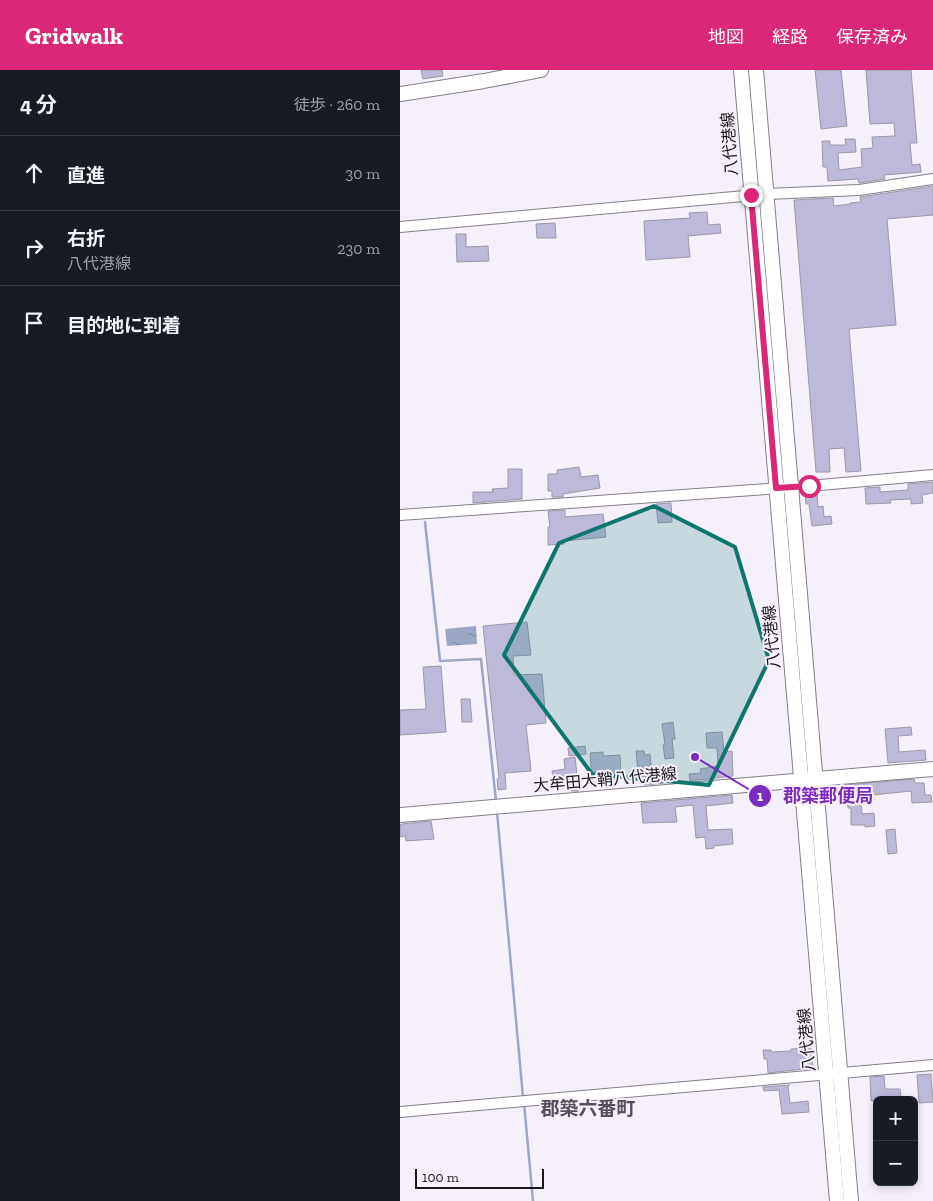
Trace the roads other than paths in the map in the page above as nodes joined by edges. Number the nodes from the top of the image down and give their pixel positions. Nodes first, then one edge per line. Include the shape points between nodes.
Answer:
1 (741, 70) edge
2 (756, 70) edge
3 (536, 71) edge
4 (400, 94) edge
5 (933, 180) edge
6 (767, 194) junction
7 (751, 195) junction
8 (400, 228) edge
9 (933, 475) edge
10 (791, 486) junction
11 (776, 488) junction
12 (400, 515) edge
13 (933, 769) edge
14 (809, 779) junction
15 (400, 815) edge
16 (933, 1065) edge
17 (833, 1074) junction
18 (400, 1112) edge
19 (837, 1201) edge
20 (850, 1201) edge

1 - 7 main road, 八代港線
2 - 6 main road, 八代港線
3 - 4 main road
5 - 6 street via 859,190
6 - 7 street
6 - 10 main road, 八代港線
7 - 8 street
7 - 11 main road, 八代港線
9 - 10 street
10 - 11 street
10 - 14 main road, 八代港線
11 - 12 street
11 - 14 main road, 八代港線
13 - 14 main road, 大牟田大鞘八代港線
14 - 15 main road, 大牟田大鞘八代港線
14 - 17 main road, 八代港線
16 - 17 street
17 - 18 street
17 - 19 main road, 八代港線
17 - 20 main road, 八代港線

